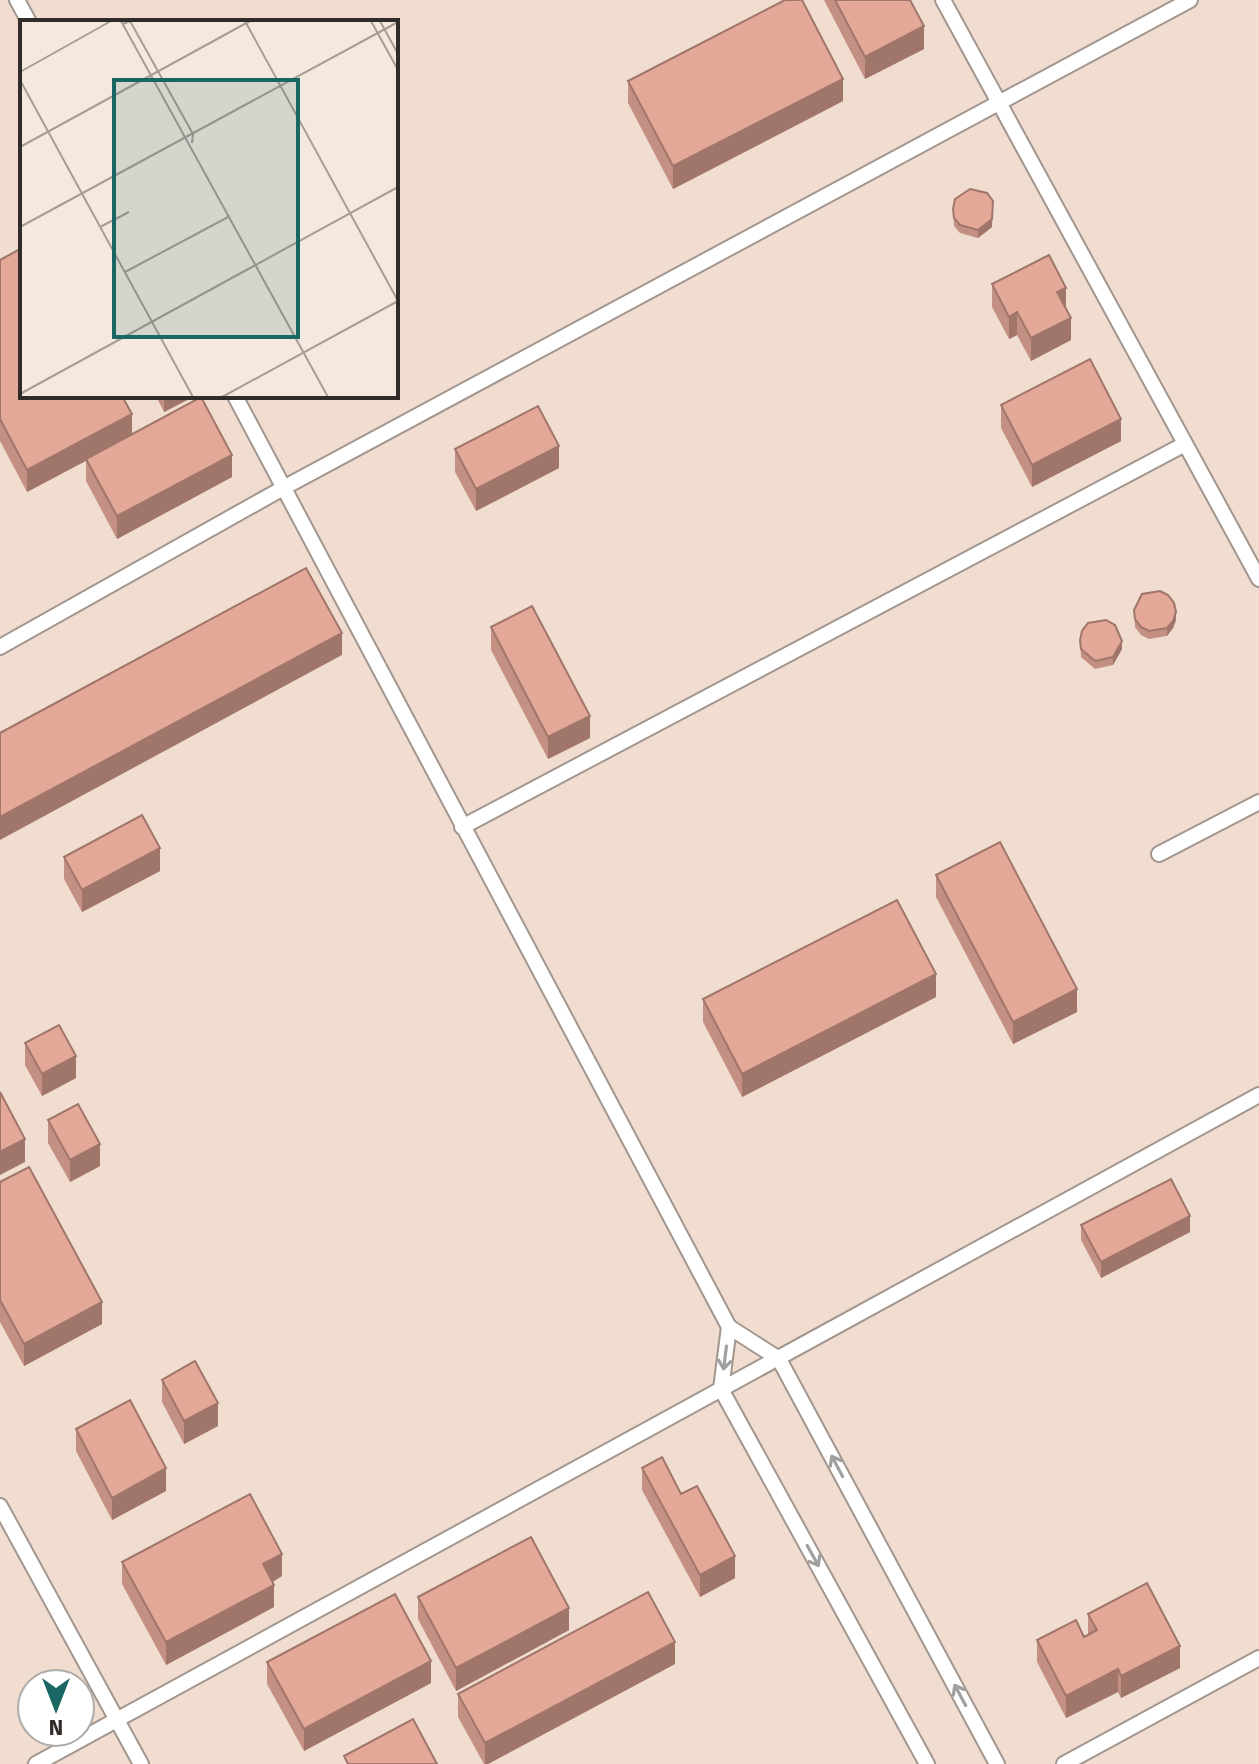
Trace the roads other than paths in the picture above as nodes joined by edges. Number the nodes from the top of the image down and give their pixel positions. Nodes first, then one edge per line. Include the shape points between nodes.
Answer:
1 (17, 0) edge
2 (943, 0) edge
3 (1190, 0) edge
4 (28, 20) edge
5 (998, 101) junction
6 (236, 398) edge
7 (1185, 444) junction
8 (285, 487) junction
9 (1259, 579) edge
10 (0, 647) edge
11 (1259, 802) edge
12 (462, 827) junction
13 (1159, 854) dead end
14 (1259, 1095) edge
15 (729, 1327) junction
16 (779, 1359) junction
17 (721, 1389) junction
18 (0, 1506) edge
19 (1259, 1658) edge
20 (117, 1720) junction
21 (36, 1764) edge
22 (141, 1764) edge
23 (927, 1764) edge
24 (997, 1764) edge
25 (1064, 1764) edge

1 - 4 lane
2 - 5 lane
3 - 5 lane
5 - 7 lane
5 - 8 lane
6 - 8 lane
7 - 9 lane
7 - 12 lane
8 - 10 lane
8 - 12 lane
11 - 13 lane
12 - 15 lane
14 - 16 lane
15 - 16 lane
15 -> 17 lane
16 - 17 lane
24 -> 16 lane
17 - 20 lane
17 -> 23 lane
18 - 20 lane
19 - 25 lane
20 - 21 lane
20 - 22 lane

